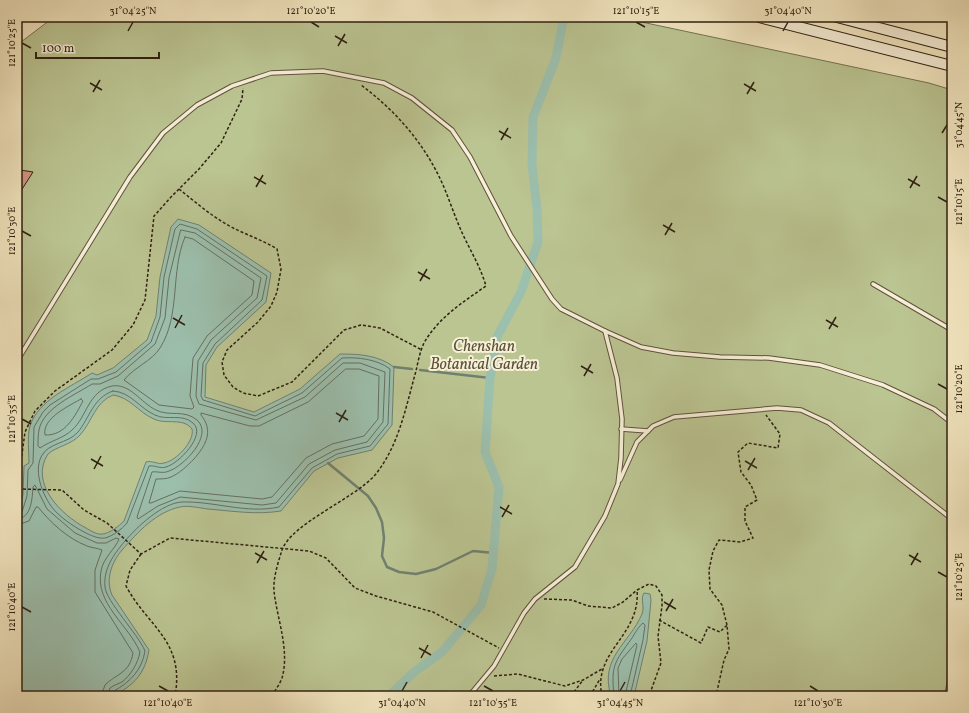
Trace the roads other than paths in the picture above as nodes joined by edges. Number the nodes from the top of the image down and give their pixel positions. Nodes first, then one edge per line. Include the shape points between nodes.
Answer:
1 (759, 17) edge
2 (837, 17) edge
3 (952, 47) edge
4 (952, 66) edge
5 (873, 284) dead end
6 (952, 330) edge
7 (605, 331) junction
8 (17, 361) edge
9 (952, 423) edge
10 (622, 429) junction
11 (648, 431) junction
12 (618, 484) junction
13 (952, 519) edge
14 (952, 666) edge
15 (469, 696) edge
16 (947, 696) edge

1 - 4 main road
2 - 3 main road
5 - 6 lane
7 - 8 lane via 561,309 552,299 511,236 470,157 452,130 412,98 384,83 323,71 271,74 232,86 197,105 162,133 130,177
7 - 9 lane via 642,347 673,353 769,358 820,366 883,385 934,409
7 - 10 lane via 617,378
10 - 11 lane
10 - 12 lane
11 - 12 lane via 637,442
11 - 13 lane via 653,426 674,417 777,408 801,410 829,423
12 - 15 lane via 602,522 574,568 535,599 521,618 504,651
14 - 16 lane

